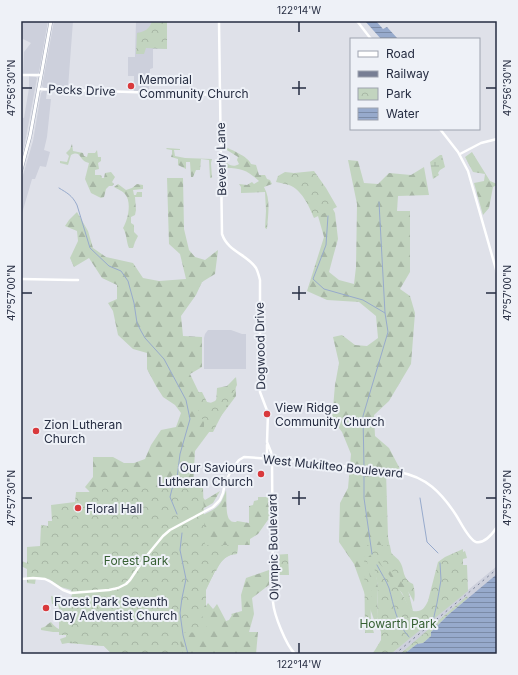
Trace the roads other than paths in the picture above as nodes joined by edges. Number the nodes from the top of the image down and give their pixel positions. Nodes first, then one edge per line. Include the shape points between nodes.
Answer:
1 (51, 21) edge
2 (219, 21) edge
3 (357, 21) edge
4 (370, 38) edge
5 (21, 75) edge
6 (42, 75) junction
7 (39, 89) junction
8 (220, 95) junction
9 (441, 130) edge
10 (497, 138) edge
11 (460, 154) junction
12 (21, 170) edge
13 (497, 273) edge
14 (21, 279) edge
15 (78, 280) dead end
16 (260, 280) joint
17 (267, 442) junction
18 (263, 458) junction
19 (272, 458) junction
20 (497, 527) edge
21 (21, 579) edge
22 (295, 654) edge

1 - 6 main road
2 - 8 street, Beverly Lane
3 - 4 street
5 - 6 street
6 - 7 main road
7 - 8 street, Pecks Drive
7 - 12 main road
8 - 16 street, Beverly Lane via 222,234 226,243 253,264
9 - 11 street
10 - 11 street
11 - 13 street via 468,171
14 - 15 street
16 - 17 street, Dogwood Drive via 260,392 268,413
17 - 18 street via 267,455
17 - 19 street, Dogwood Drive
18 - 19 street, West Mukilteo Boulevard
18 - 21 street, West Mukilteo Boulevard via 241,458 232,469 220,500 163,536 122,587 70,593 45,579
19 - 20 street, West Mukilteo Boulevard via 411,474 436,490 474,541 484,540
19 - 22 street, Olympic Boulevard via 273,602 283,632

